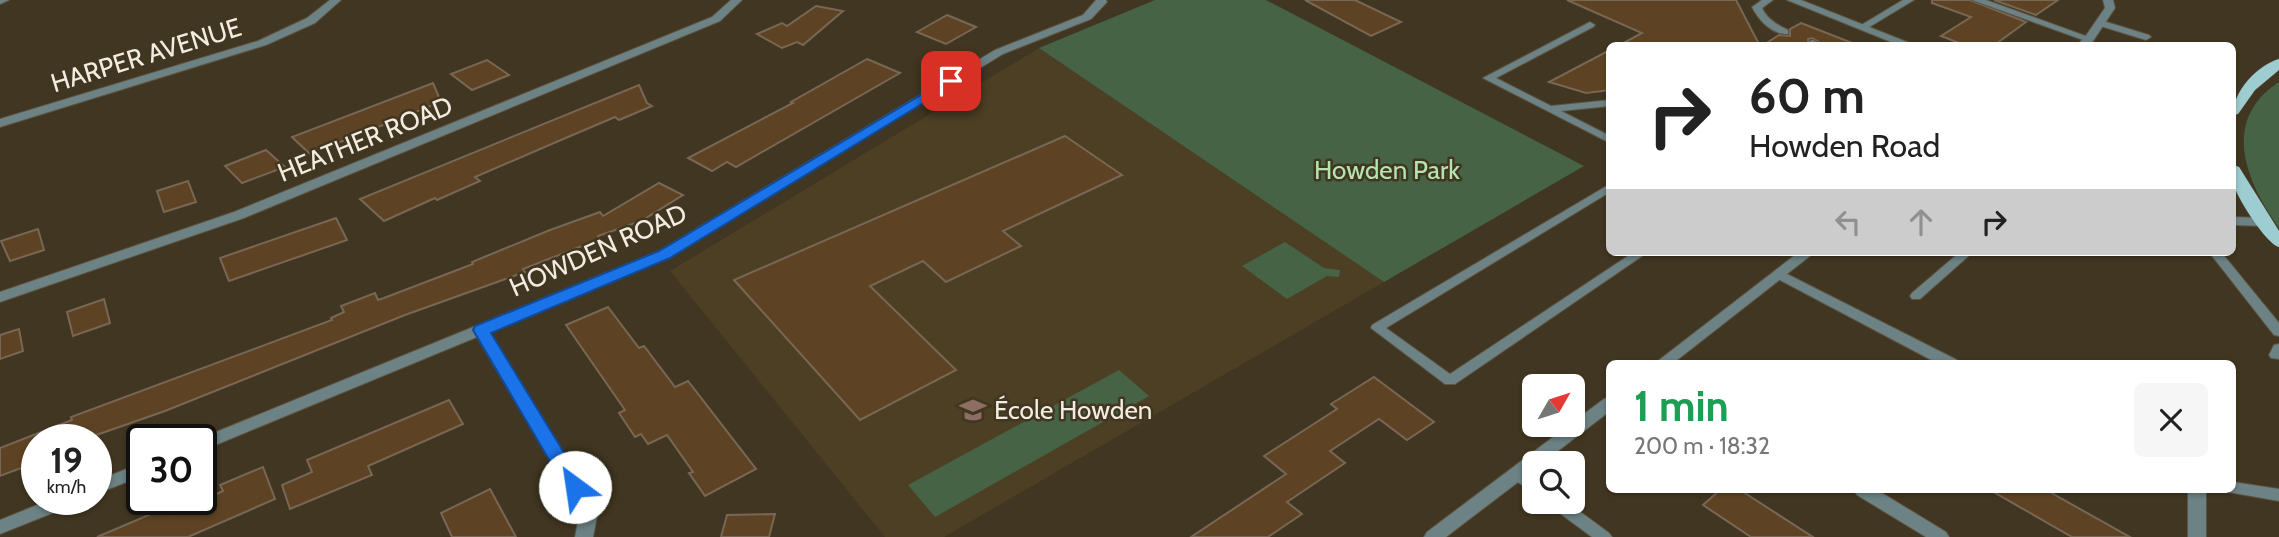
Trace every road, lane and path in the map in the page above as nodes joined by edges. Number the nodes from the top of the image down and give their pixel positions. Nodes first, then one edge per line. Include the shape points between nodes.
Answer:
1 (335, 0) edge
2 (737, 0) edge
3 (1101, 0) edge
4 (1768, 0) edge
5 (1792, 0) edge
6 (1909, 0) edge
7 (1977, 0) edge
8 (2108, 0) edge
9 (2100, 23) junction
10 (1590, 25) dead end
11 (1863, 27) junction
12 (1784, 32) dead end
13 (2146, 37) dead end
14 (1902, 42) edge
15 (2085, 42) edge
16 (2279, 63) edge
17 (1606, 103) edge
18 (2236, 107) edge
19 (1551, 109) junction
20 (0, 123) edge
21 (1606, 138) edge
22 (2239, 188) edge
23 (1606, 189) edge
24 (2236, 221) edge
25 (2263, 222) junction
26 (2279, 242) edge
27 (1636, 256) edge
28 (1803, 256) edge
29 (1962, 256) edge
30 (2218, 256) edge
31 (1779, 274) junction
32 (1916, 296) dead end
33 (0, 297) edge
34 (481, 330) junction
35 (2279, 332) edge
36 (1667, 360) edge
37 (1944, 360) edge
38 (1606, 406) edge
39 (217, 438) edge
40 (1516, 474) junction
41 (1522, 478) edge
42 (2236, 488) edge
43 (1868, 493) edge
44 (2197, 493) edge
45 (2279, 495) edge
46 (1572, 514) edge
47 (30, 515) edge
48 (0, 527) edge
49 (584, 537) edge
50 (1433, 537) edge
51 (1604, 537) edge
52 (1940, 537) edge
53 (2197, 537) edge

1 - 20 street, HARPER AVENUE via 300,28 262,43
2 - 33 street, HEATHER ROAD via 716,19 239,215
3 - 34 street, HOWDEN ROAD via 1087,17 999,52 664,254
4 - 12 lane via 1757,7 1759,14
5 - 11 street
6 - 11 lane
7 - 15 lane
8 - 9 street via 2110,8
9 - 13 lane
9 - 15 street
10 - 19 lane via 1488,78
11 - 14 street
16 - 18 main road via 2250,87
17 - 19 lane
19 - 21 lane
22 - 25 main road
23 - 27 lane via 1377,328 1451,381
24 - 25 lane
25 - 26 main road
28 - 31 street
29 - 32 lane
30 - 35 lane
31 - 36 street
31 - 37 street
34 - 39 street, HOWDEN ROAD
34 - 49 street via 589,511
38 - 40 street
40 - 41 lane
40 - 50 street
42 - 45 lane
43 - 52 street
44 - 53 street
46 - 51 lane
47 - 48 street

